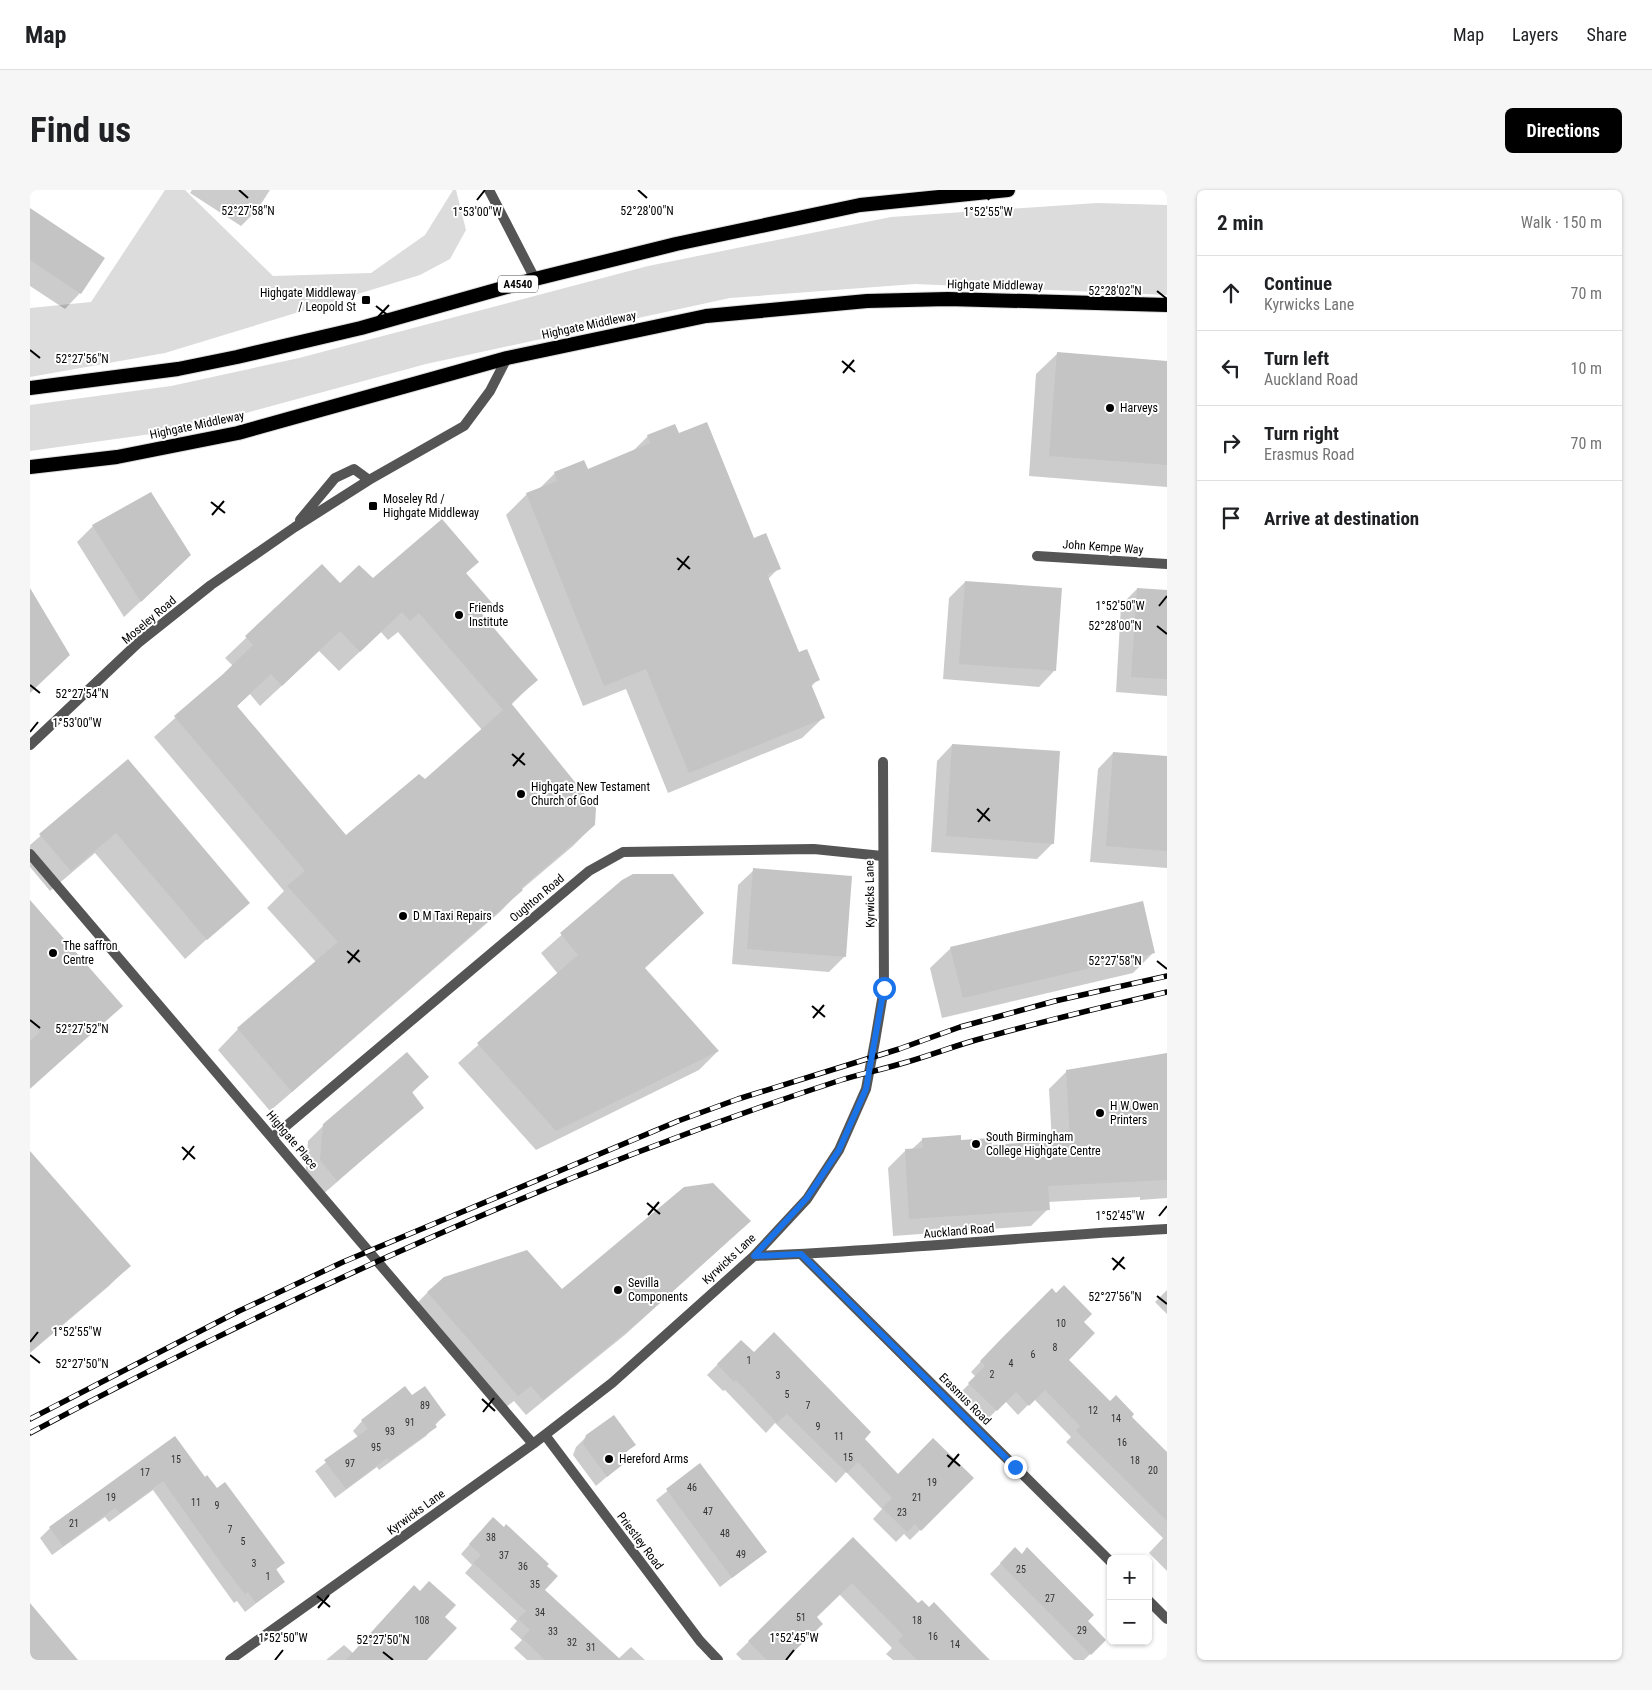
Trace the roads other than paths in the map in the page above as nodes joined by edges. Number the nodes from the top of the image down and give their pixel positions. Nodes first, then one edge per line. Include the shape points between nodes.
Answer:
1 (488, 190) edge
2 (1008, 190) edge
3 (535, 279) junction
4 (1167, 305) edge
5 (507, 358) junction
6 (30, 388) edge
7 (30, 467) edge
8 (369, 480) junction
9 (295, 527) junction
10 (1037, 556) dead end
11 (1167, 564) edge
12 (30, 745) edge
13 (883, 762) dead end
14 (30, 854) edge
15 (882, 856) junction
16 (273, 1137) junction
17 (1167, 1230) edge
18 (801, 1254) junction
19 (754, 1256) junction
20 (545, 1434) junction
21 (533, 1444) junction
22 (1107, 1558) edge
23 (1152, 1604) edge
24 (1167, 1619) edge
25 (230, 1660) edge
26 (718, 1660) edge

1 - 3 street
2 - 3 highway, A4540 via 860,205 676,244
3 - 6 highway, A4540 via 361,328 237,357 178,369
4 - 5 highway, Highgate Middleway via 948,299 866,302 706,316
5 - 7 highway, Highgate Middleway via 238,433 117,457
5 - 8 street, Moseley Road via 490,391 464,426
8 - 9 street, Moseley Road
8 - 9 street, Moseley Road via 354,469 335,478
9 - 12 street, Moseley Road via 211,584 138,643
10 - 11 street, John Kempe Way
13 - 15 street, Kyrwicks Lane
14 - 16 street, Highgate Place
15 - 16 street, Oughton Road via 814,849 623,852 589,871
15 - 19 street, Kyrwicks Lane via 884,988 866,1089 839,1150 807,1198
16 - 21 street, Highgate Place
17 - 18 street, Auckland Road
18 - 19 street, Auckland Road
18 - 22 street, Erasmus Road
19 - 20 street, Kyrwicks Lane via 612,1383
20 - 21 street, Kyrwicks Lane
20 - 26 street, Priestley Road via 700,1641
21 - 25 street, Kyrwicks Lane
23 - 24 street

